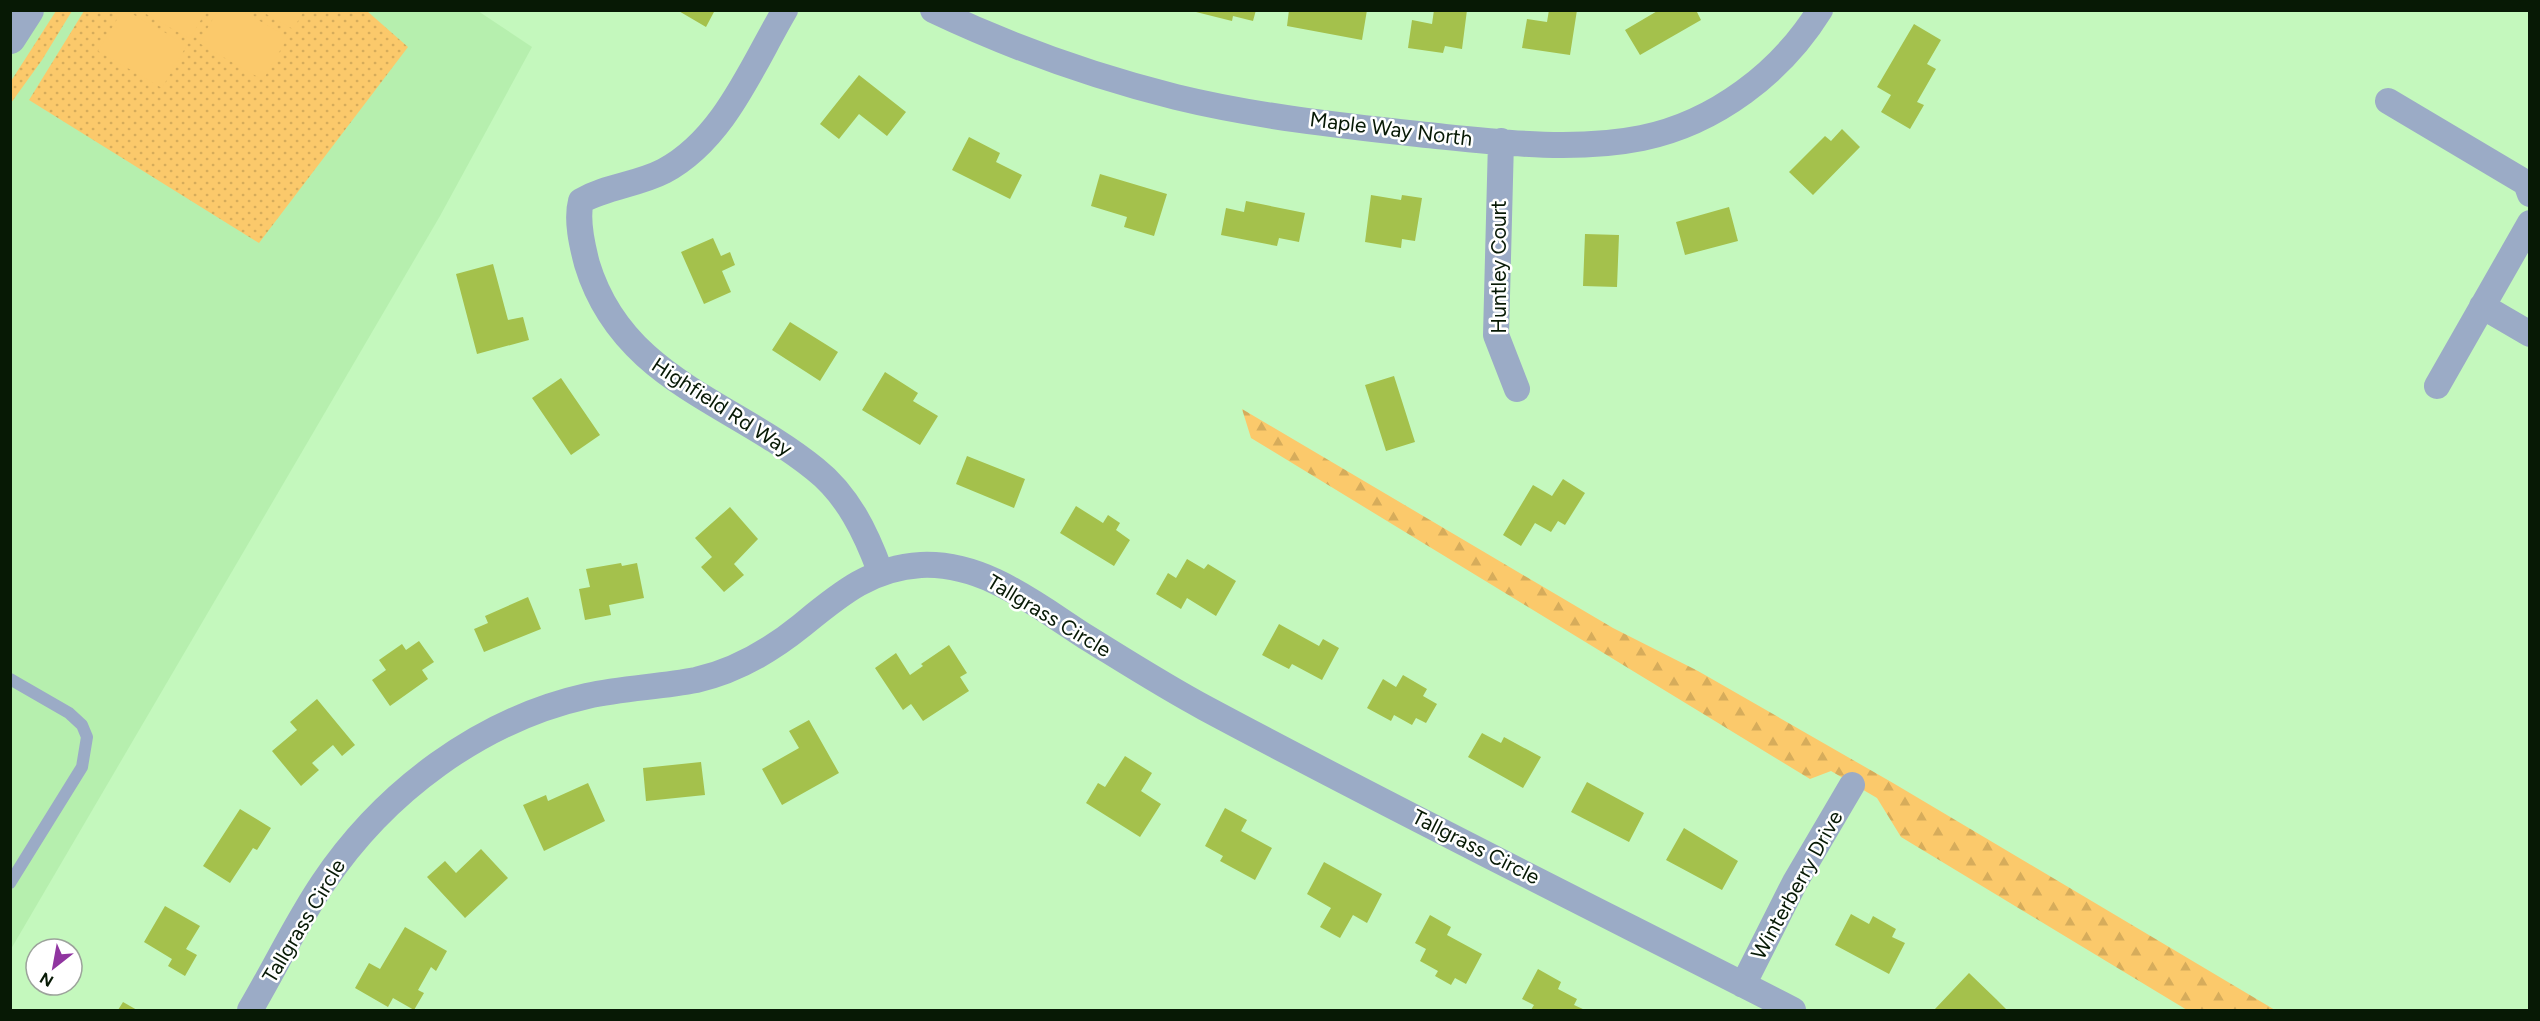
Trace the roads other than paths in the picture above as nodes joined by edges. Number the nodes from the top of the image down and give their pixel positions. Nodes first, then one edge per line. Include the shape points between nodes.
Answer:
1 (28, 10) edge
2 (785, 10) edge
3 (933, 10) edge
4 (1820, 10) edge
5 (10, 38) edge
6 (2388, 101) dead end
7 (1501, 141) junction
8 (2529, 194) edge
9 (2529, 223) edge
10 (2482, 306) junction
11 (2529, 334) edge
12 (2437, 386) dead end
13 (1517, 389) dead end
14 (880, 571) junction
15 (10, 679) edge
16 (1852, 785) dead end
17 (10, 883) edge
18 (1743, 984) junction
19 (250, 1011) edge
20 (1793, 1011) edge

1 - 5 street
2 - 14 street, Highfield Rd Way via 719,121 686,158 641,182 592,194 581,201 579,225 593,282 618,328 640,352 679,382 816,469 855,515
3 - 7 street, Maple Way North via 1029,52 1098,76 1179,97 1362,128
4 - 7 street, Maple Way North via 1782,60 1740,94 1699,118 1643,138 1613,142
6 - 8 street via 2526,183
7 - 13 street, Huntley Court via 1496,335
9 - 10 street
10 - 11 street
10 - 12 street
14 - 18 street, Tallgrass Circle via 951,566 995,581 1203,707
14 - 19 street, Tallgrass Circle via 848,588 750,662 696,680 586,696 549,707 443,761 388,805 342,857 307,909
15 - 17 lane via 69,712 87,737 82,767
16 - 18 street, Winterberry Drive via 1795,882
18 - 20 street, Tallgrass Circle

